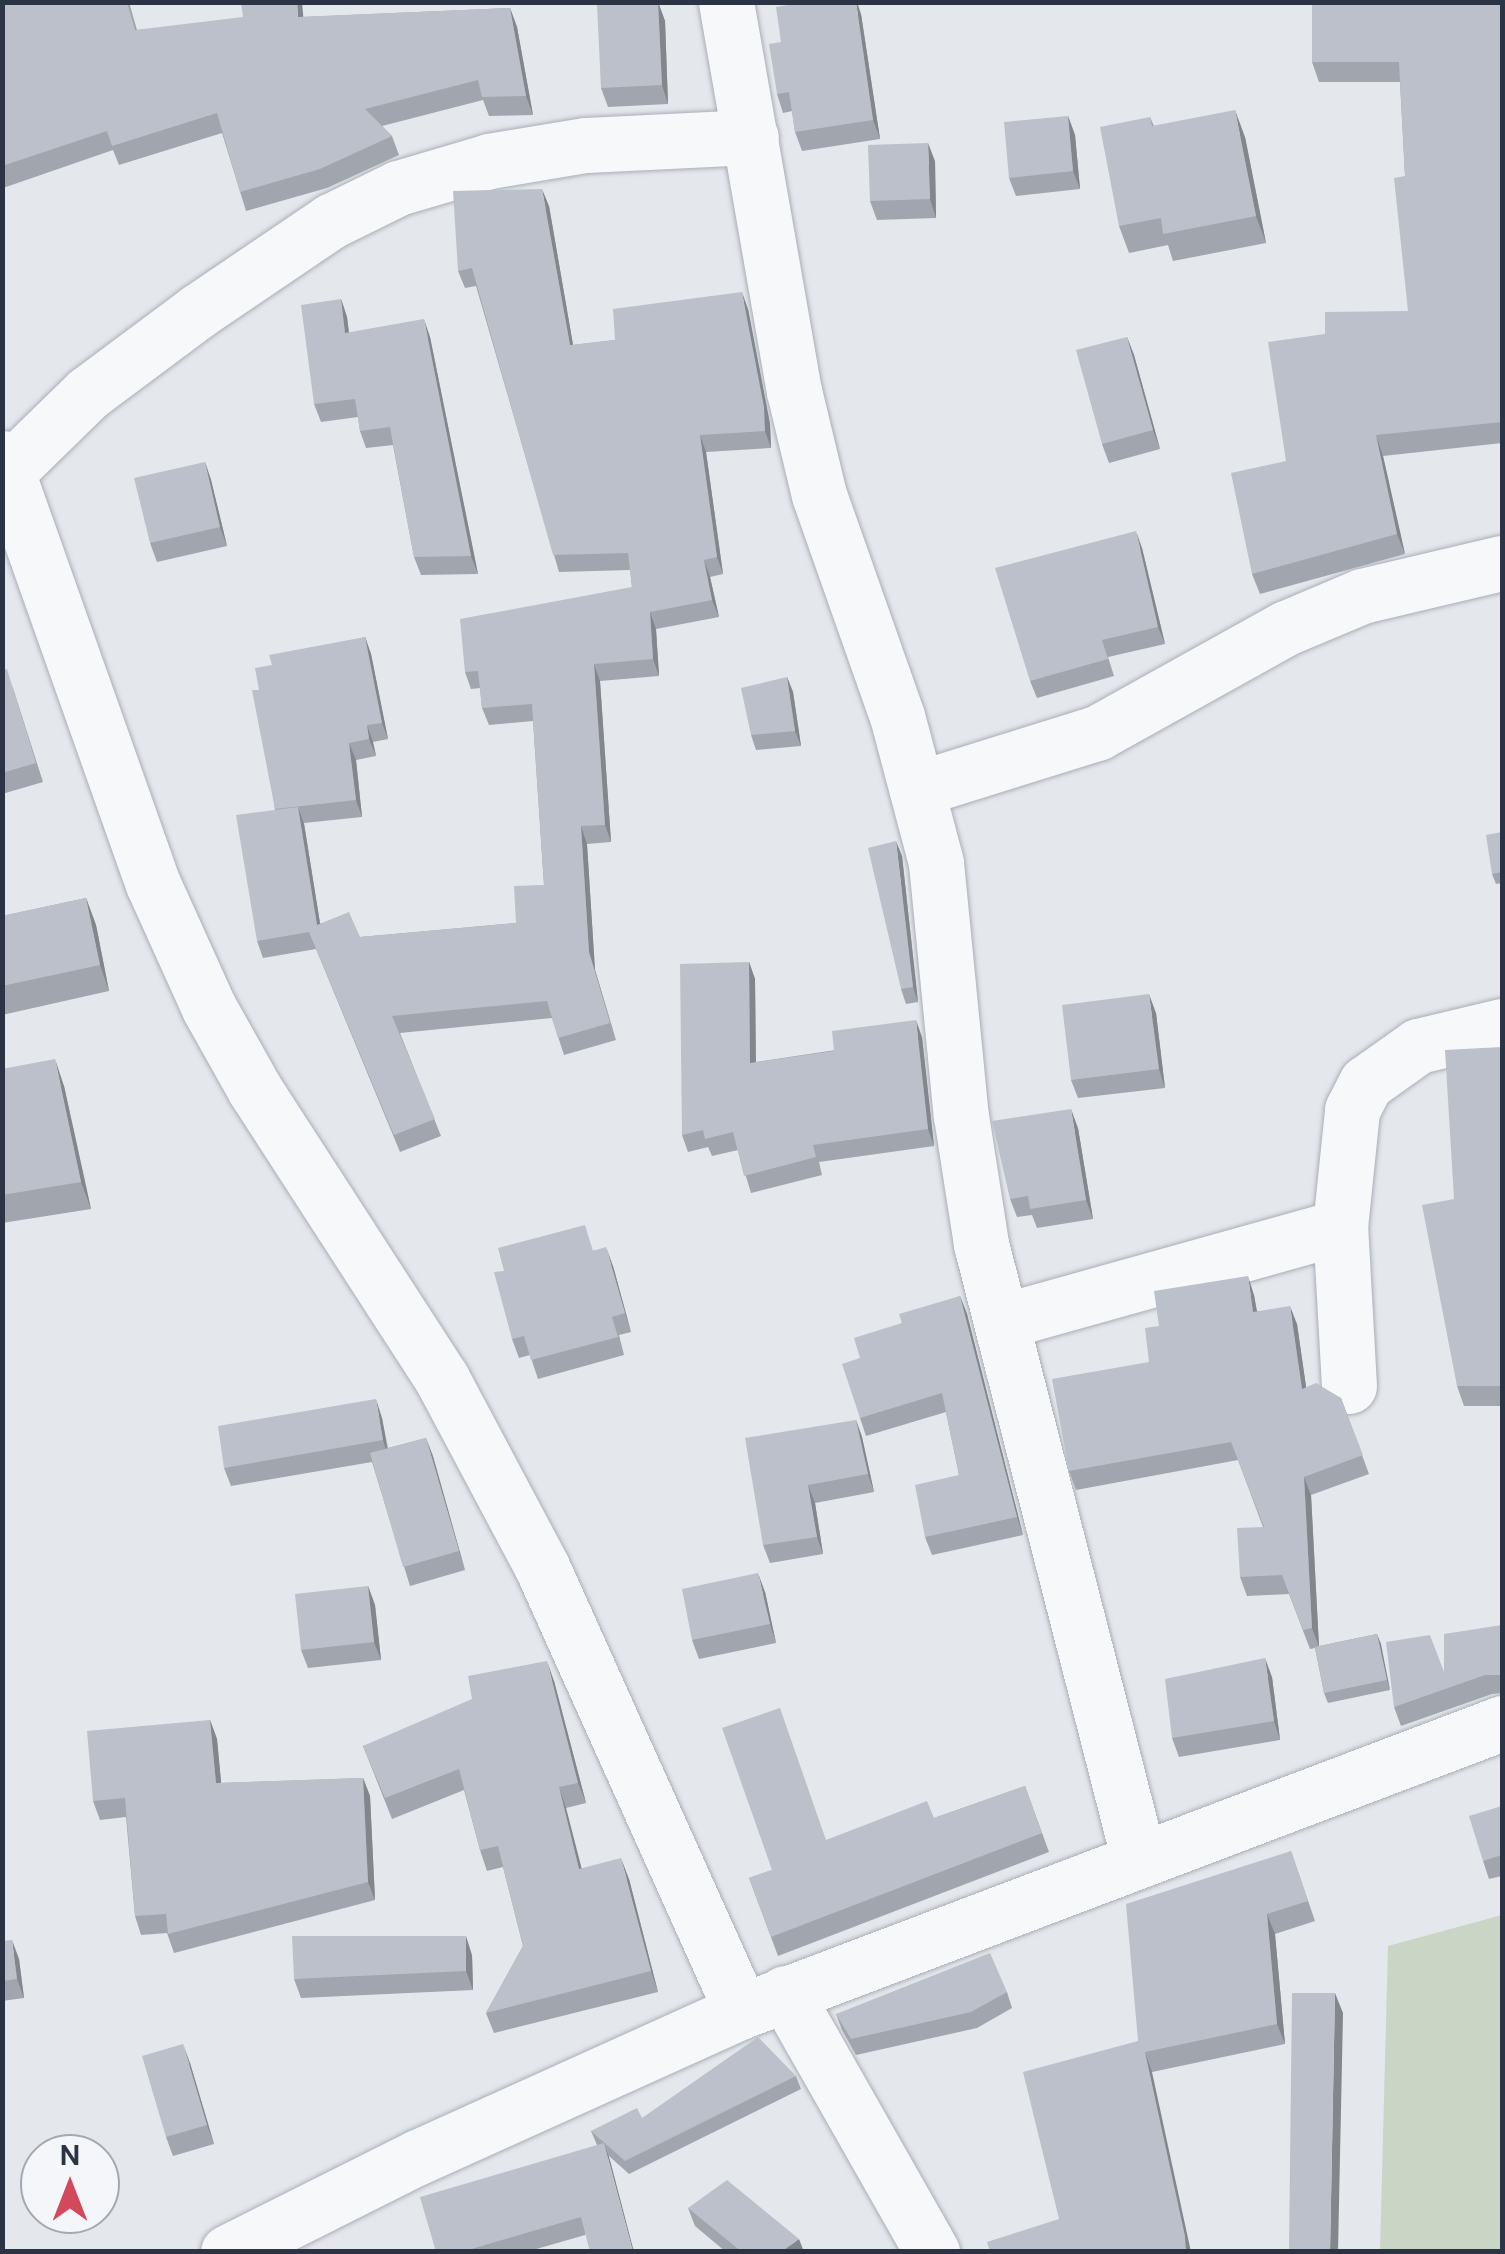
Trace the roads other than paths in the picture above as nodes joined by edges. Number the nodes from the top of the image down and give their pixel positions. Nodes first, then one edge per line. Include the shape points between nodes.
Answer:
1 (726, 2) edge
2 (750, 137) junction
3 (5, 465) edge
4 (1502, 563) edge
5 (916, 789) junction
6 (1502, 1026) edge
7 (1340, 1227) junction
8 (1003, 1321) junction
9 (1350, 1386) dead end
10 (1502, 1723) edge
11 (1138, 1856) junction
12 (764, 2002) junction
13 (228, 2252) edge
14 (932, 2252) edge

1 - 2 street
2 - 3 street via 586,145 489,162 398,188 332,222 198,311 88,392
2 - 5 street via 819,495
3 - 12 street via 152,884 209,1008 254,1090 410,1323
4 - 5 street via 1362,596 1286,628 1097,733
5 - 8 street via 936,863 969,1182
6 - 7 street via 1418,1046 1366,1082 1342,1157
7 - 8 street
7 - 9 street
8 - 11 street
10 - 11 street
11 - 12 street
12 - 13 street via 418,2157
12 - 14 street

